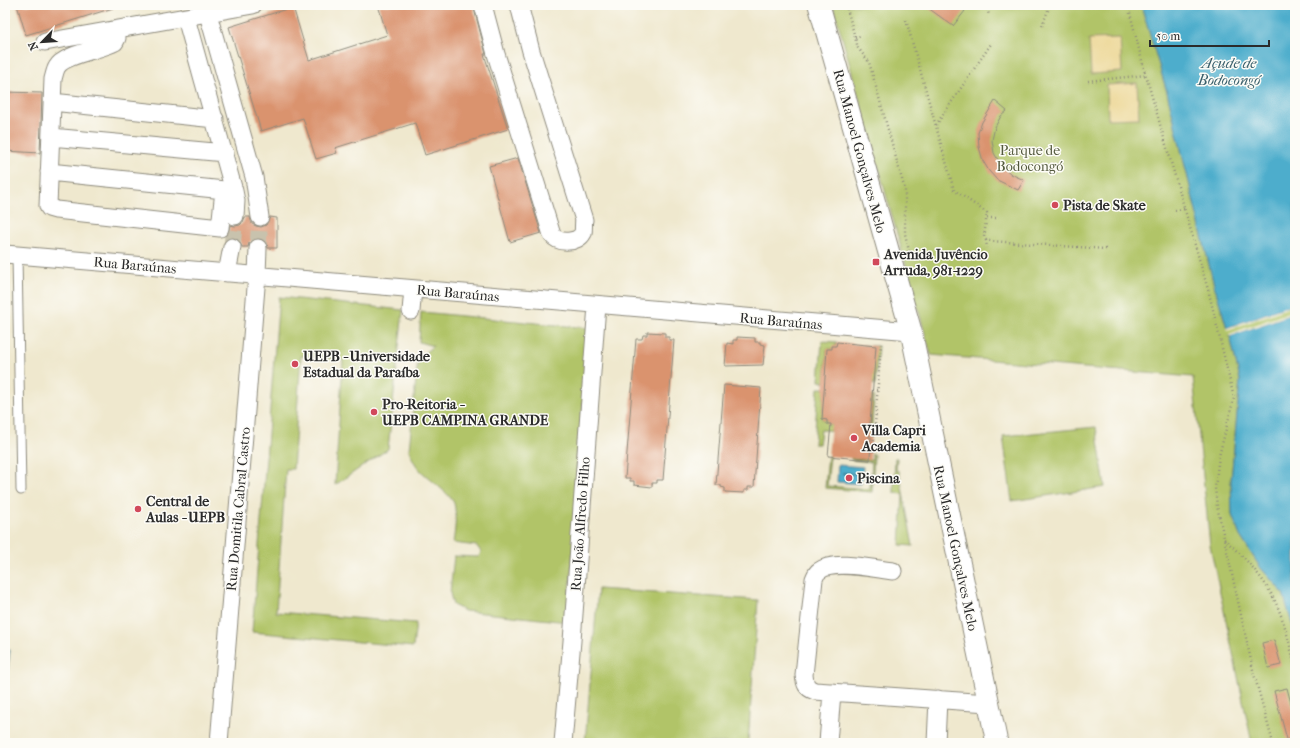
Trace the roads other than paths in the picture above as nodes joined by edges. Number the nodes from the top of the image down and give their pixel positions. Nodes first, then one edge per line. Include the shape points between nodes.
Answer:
1 (482, 5) edge
2 (519, 5) edge
3 (820, 5) edge
4 (245, 6) edge
5 (208, 14) junction
6 (186, 18) junction
7 (116, 30) junction
8 (45, 42) dead end
9 (52, 102) junction
10 (215, 118) junction
11 (51, 137) junction
12 (225, 153) junction
13 (49, 172) junction
14 (229, 191) junction
15 (232, 247) tunnel mouth
16 (258, 248) tunnel mouth
17 (11, 255) edge
18 (226, 273) junction
19 (257, 276) junction
20 (413, 289) junction
21 (597, 305) junction
22 (411, 311) dead end
23 (910, 331) junction
24 (22, 490) dead end
25 (893, 571) dead end
26 (832, 692) junction
27 (938, 699) junction
28 (988, 703) junction
29 (219, 743) edge
30 (563, 743) edge
31 (828, 743) edge
32 (936, 743) edge
33 (997, 743) edge

1 - 2 street via 552,235 560,242 565,242 580,237 584,220
3 - 23 street, Rua Manoel Gonçalves Melo
4 - 5 street
5 - 6 street
5 - 14 street via 254,177 260,214 235,214 236,201
6 - 7 street
6 - 10 street
7 - 8 street
7 - 9 street via 115,42 66,59 57,66 53,79
9 - 10 street
9 - 11 street
10 - 12 street
11 - 12 street
11 - 13 street
12 - 14 street
13 - 14 street
13 - 14 street via 48,206 51,209 220,228
15 - 18 street
16 - 19 street, Rua Domitila Cabral Castro
17 - 18 street, Rua Baraúnas
17 - 24 lane
18 - 19 street, Rua Baraúnas
19 - 20 street, Rua Baraúnas
19 - 29 street, Rua Domitila Cabral Castro
20 - 21 street, Rua Baraúnas
20 - 22 street
21 - 23 street, Rua Baraúnas
21 - 30 street, Rua João Alfredo Filho
23 - 28 street, Rua Manoel Gonçalves Melo
25 - 26 street via 838,564 818,572 814,579 805,684 808,689
26 - 27 street
26 - 31 street
27 - 28 street
27 - 32 street
28 - 33 street, Rua Manoel Gonçalves Melo

